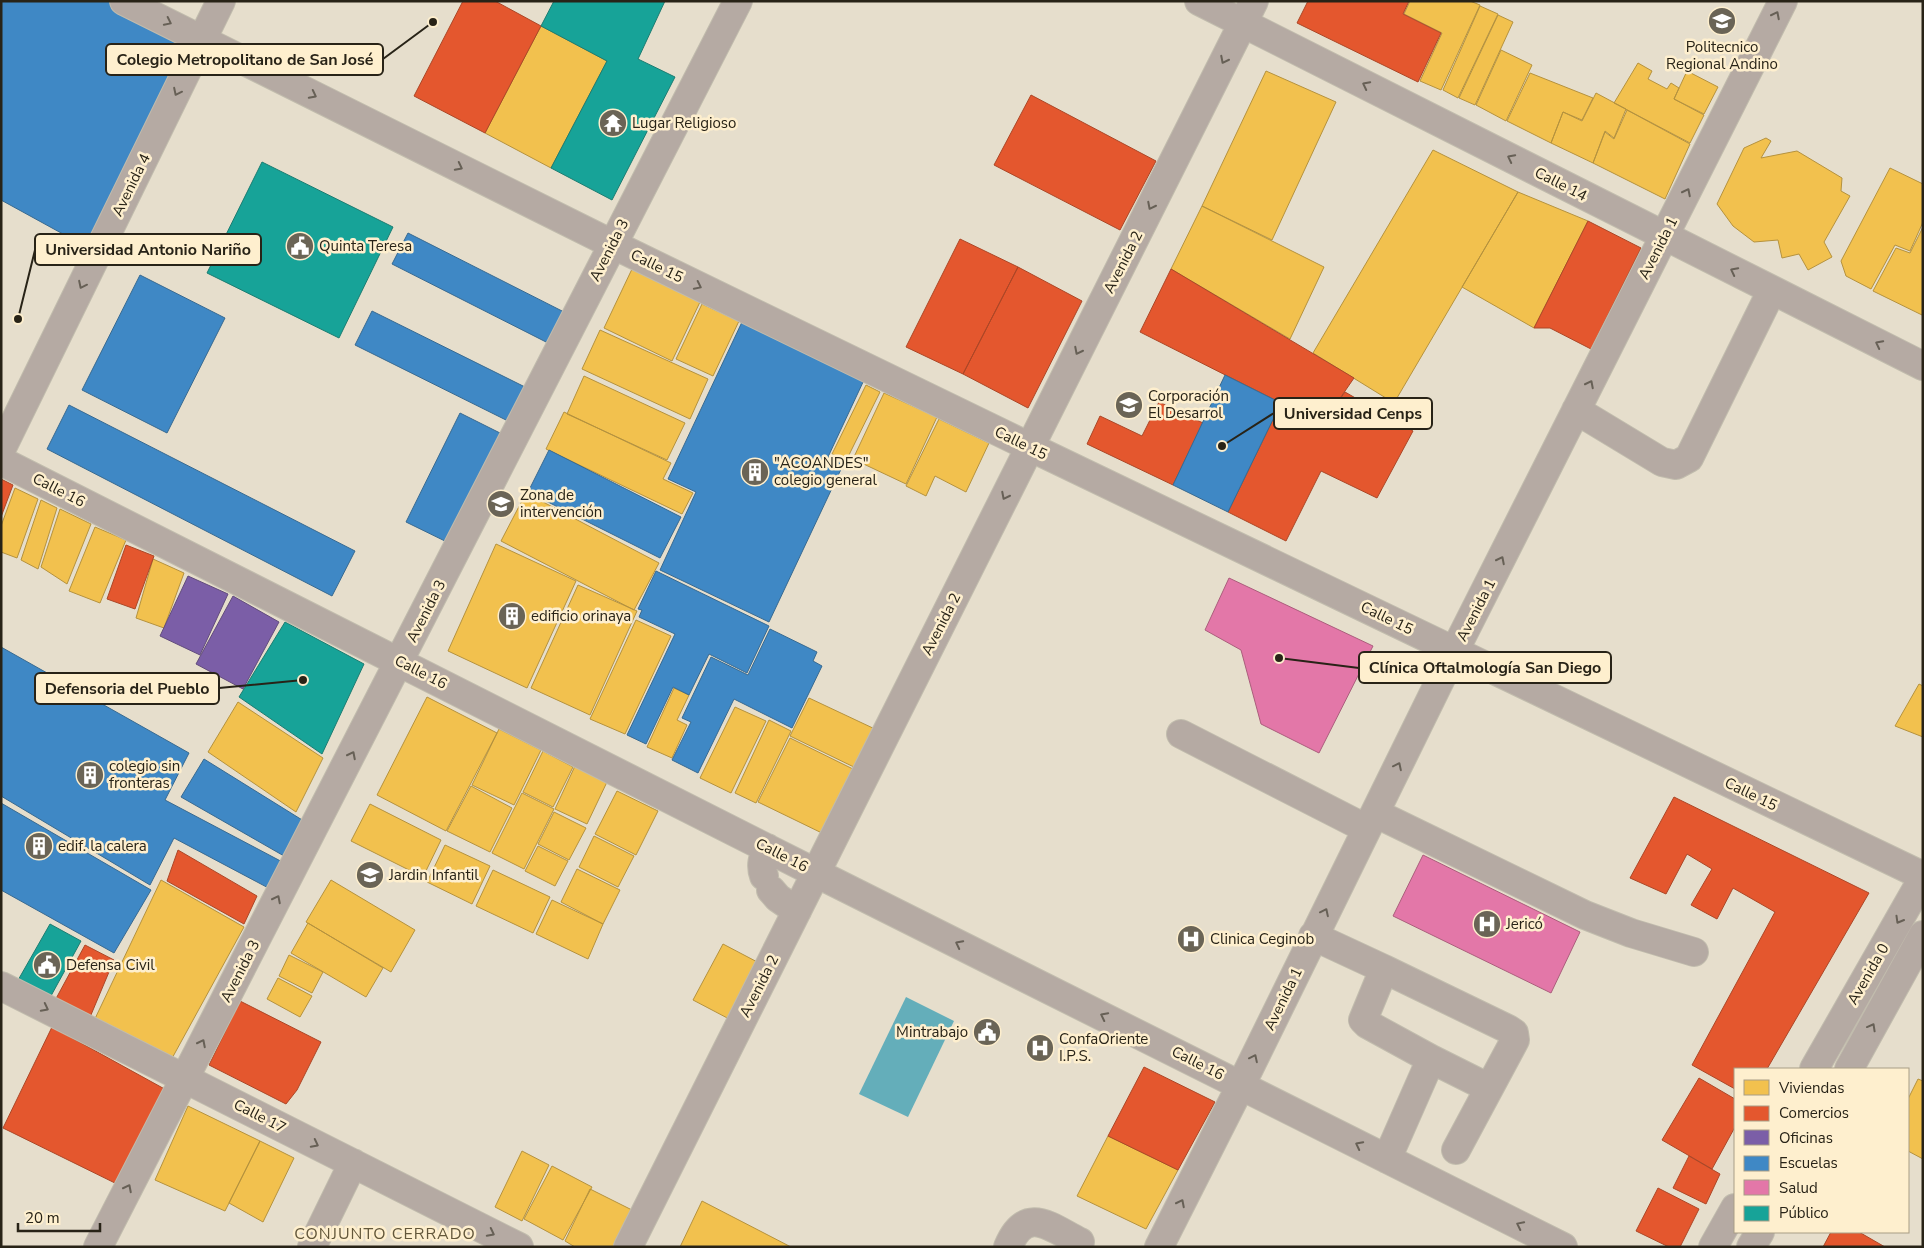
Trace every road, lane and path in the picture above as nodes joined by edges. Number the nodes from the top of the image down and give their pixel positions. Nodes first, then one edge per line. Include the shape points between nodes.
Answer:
1 (124, 1) edge
2 (222, 1) edge
3 (738, 1) edge
4 (1199, 1) edge
5 (1783, 1) edge
6 (1249, 12) edge
7 (203, 39) junction
8 (1664, 236) junction
9 (612, 244) junction
10 (1772, 290) junction
11 (1923, 366) edge
12 (1576, 410) junction
13 (1030, 448) junction
14 (1, 450) edge
15 (1, 462) edge
16 (1455, 650) junction
17 (400, 662) junction
18 (1181, 734) dead end
19 (1371, 821) junction
20 (767, 848) junction
21 (816, 873) junction
22 (1923, 877) edge
23 (797, 911) junction
24 (1923, 935) edge
25 (1313, 936) junction
26 (1694, 952) dead end
27 (1384, 969) junction
28 (1, 986) edge
29 (1431, 1059) junction
30 (1815, 1068) edge
31 (1850, 1068) edge
32 (184, 1078) junction
33 (1241, 1085) junction
34 (1489, 1088) junction
35 (1456, 1150) dead end
36 (1386, 1159) junction
37 (353, 1163) junction
38 (1734, 1210) edge
39 (1759, 1233) edge
40 (1082, 1245) edge
41 (98, 1247) edge
42 (312, 1247) edge
43 (519, 1247) edge
44 (628, 1247) edge
45 (1008, 1247) edge
46 (1159, 1247) edge
47 (1564, 1247) edge
48 (1713, 1247) edge
49 (1751, 1247) edge

1 -> 7 street, Calle 15
2 - 7 street, Avenida 4
3 - 9 street, Avenida 3
4 - 6 street, Calle 14
8 -> 5 street, Avenida 1
8 -> 6 street, Calle 14
6 -> 13 street, Avenida 2
7 -> 9 street, Calle 15
7 -> 14 street, Avenida 4
10 -> 8 street, Calle 14
12 -> 8 street, Avenida 1
9 -> 13 street, Calle 15
9 - 17 street, Avenida 3
11 -> 10 street, Calle 14
10 - 12 street via 1689,458 1676,464 1662,462
16 -> 12 street, Avenida 1
13 - 16 street, Calle 15
13 -> 21 street, Avenida 2
15 - 17 street, Calle 16
19 -> 16 street, Avenida 1
16 - 22 street, Calle 15
17 - 20 street, Calle 16
32 -> 17 street, Avenida 3
18 - 19 street
25 -> 19 street, Avenida 1
19 - 26 street via 1585,915
20 - 21 street, Calle 16
20 - 23 street via 762,869 768,883 778,898
21 - 23 street, Avenida 2
33 -> 21 street, Calle 16
22 -> 30 street, Avenida 0
23 - 44 street, Avenida 2
31 -> 24 street, Avenida 0
25 - 27 street
33 -> 25 street, Avenida 1
27 - 29 street via 1363,1020
27 - 34 street via 1514,1034 1515,1040
28 -> 32 street, Calle 17
29 - 34 street
29 - 36 street
32 -> 37 street, Calle 17
41 -> 32 street, Avenida 3
36 -> 33 street, Calle 16
46 -> 33 street, Avenida 1
34 - 35 street
47 -> 36 street, Calle 16
37 - 42 street
37 -> 43 street, Calle 17
38 - 48 street
39 - 49 street
40 - 45 street via 1040,1222 1026,1222 1014,1232

